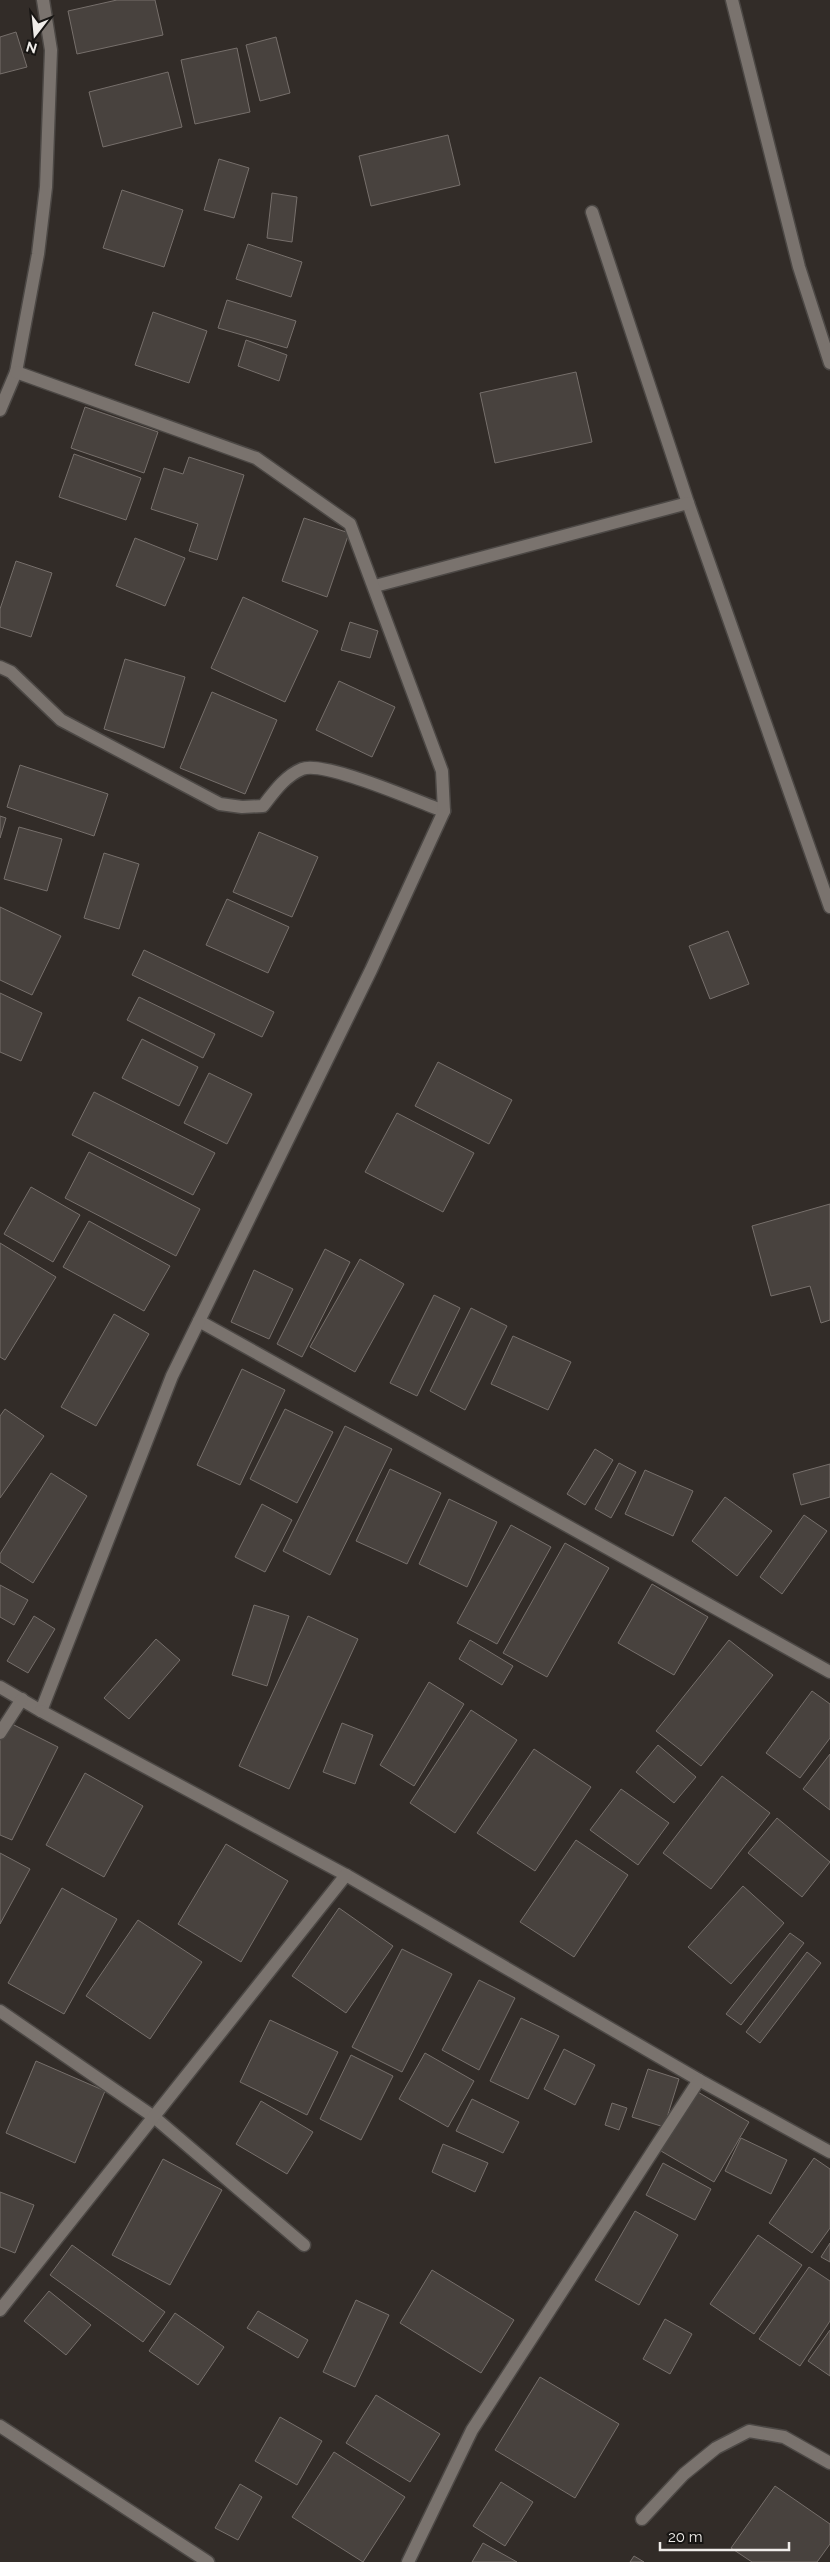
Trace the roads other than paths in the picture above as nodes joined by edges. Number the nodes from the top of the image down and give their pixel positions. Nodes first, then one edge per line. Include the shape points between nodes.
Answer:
1 (43, 0) edge
2 (732, 0) edge
3 (592, 212) dead end
4 (830, 363) edge
5 (16, 372) junction
6 (0, 410) edge
7 (688, 503) junction
8 (375, 586) junction
9 (0, 667) edge
10 (444, 812) junction
11 (830, 907) edge
12 (199, 1321) junction
13 (830, 1672) edge
14 (0, 1687) edge
15 (22, 1699) junction
16 (41, 1711) junction
17 (0, 1733) edge
18 (346, 1876) junction
19 (1, 2014) edge
20 (699, 2080) junction
21 (154, 2117) junction
22 (830, 2152) edge
23 (304, 2245) dead end
24 (0, 2310) edge
25 (0, 2426) edge
26 (830, 2463) edge
27 (642, 2519) dead end
28 (208, 2562) edge
29 (408, 2562) edge

1 - 5 street via 51,50 46,187 38,254
2 - 4 street via 799,267
3 - 7 street
5 - 6 street
5 - 8 street via 256,458 350,524
7 - 8 street
7 - 11 street
8 - 10 street via 442,771
9 - 10 street via 12,672 61,720 220,804 263,806 284,780 303,768 333,770
10 - 12 street via 371,970
12 - 13 street
12 - 16 street via 172,1376
14 - 15 street
15 - 16 street
15 - 17 street
16 - 18 street
18 - 20 street
18 - 21 street
19 - 21 street
20 - 22 street
20 - 29 street via 472,2430
21 - 23 street
21 - 24 street
25 - 28 street
26 - 27 street via 784,2437 749,2431 716,2448 684,2474

